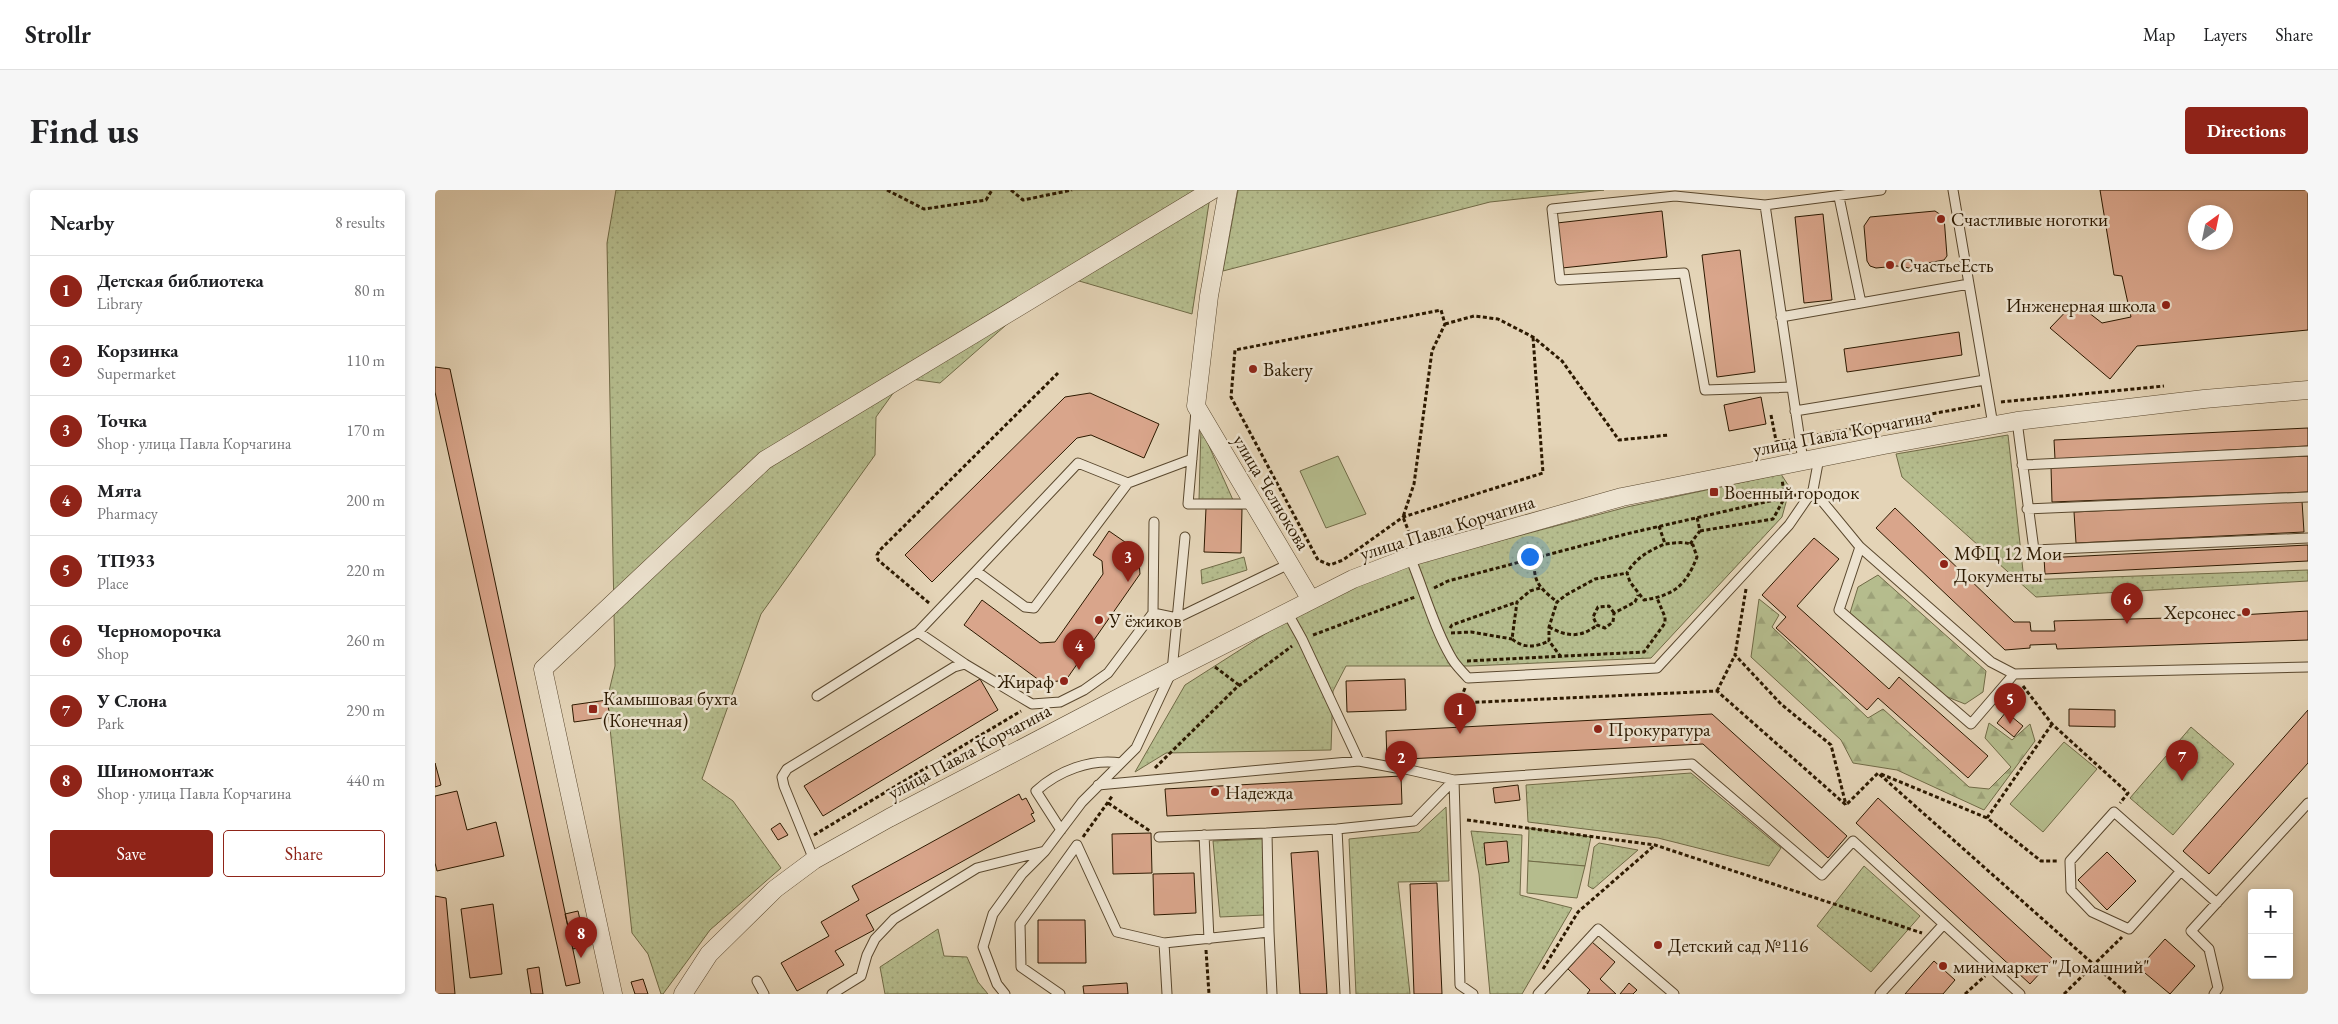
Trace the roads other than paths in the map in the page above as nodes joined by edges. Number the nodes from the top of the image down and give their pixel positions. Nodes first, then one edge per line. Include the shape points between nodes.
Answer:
1 (1212, 190) edge
2 (1228, 190) edge
3 (1881, 190) edge
4 (1953, 190) edge
5 (1839, 197) junction
6 (1765, 205) junction
7 (1969, 284) junction
8 (1861, 303) junction
9 (1781, 317) junction
10 (1985, 380) junction
11 (1792, 387) junction
12 (2308, 390) edge
13 (1196, 406) junction
14 (1795, 411) junction
15 (2017, 421) junction
16 (1993, 425) junction
17 (2308, 451) edge
18 (1192, 459) junction
19 (1811, 460) junction
20 (2022, 465) junction
21 (1128, 483) junction
22 (1813, 490) junction
23 (2308, 496) edge
24 (1254, 504) junction
25 (2027, 509) junction
26 (1154, 522) dead end
27 (1185, 537) dead end
28 (2308, 538) edge
29 (1860, 547) junction
30 (1414, 556) junction
31 (1289, 564) junction
32 (976, 571) junction
33 (1311, 600) junction
34 (1287, 612) junction
35 (1153, 613) junction
36 (1177, 618) junction
37 (918, 632) junction
38 (965, 664) junction
39 (2308, 667) edge
40 (1172, 671) junction
41 (2014, 674) junction
42 (817, 696) dead end
43 (1359, 761) junction
44 (1121, 763) junction
45 (1454, 780) junction
46 (1098, 785) junction
47 (2308, 803) edge
48 (1337, 829) junction
49 (1061, 830) junction
50 (1267, 833) junction
51 (1204, 835) junction
52 (1159, 837) road end
53 (1045, 850) junction
54 (814, 860) junction
55 (2180, 872) junction
56 (2217, 903) junction
57 (1943, 925) junction
58 (1269, 932) junction
59 (1207, 939) junction
60 (1164, 943) junction
61 (757, 981) dead end
62 (613, 994) edge
63 (683, 994) edge
64 (764, 994) edge
65 (832, 994) edge
66 (1005, 994) edge
67 (1060, 994) edge
68 (1167, 994) edge
69 (1272, 994) edge
70 (1345, 994) edge
71 (1473, 994) edge
72 (1538, 994) edge
73 (1673, 994) edge
74 (1880, 994) edge
75 (2019, 994) edge
76 (2214, 994) edge

1 - 62 street via 765,460 543,669
2 - 13 street via 1208,304
3 - 5 lane
4 - 7 lane
5 - 6 lane
5 - 8 lane
6 - 9 lane
6 - 11 lane via 1675,196 1552,209 1560,280 1684,273 1705,390
7 - 8 lane
7 - 10 lane
8 - 9 lane
9 - 11 lane
10 - 14 lane
10 - 16 lane
11 - 14 lane
12 - 15 street, улица Павла Корчагина
13 - 18 lane
13 - 24 street, улица Челнокова
14 - 19 lane via 1799,438
15 - 16 street, улица Павла Корчагина
15 - 20 lane
16 - 19 street, улица Павла Корчагина
17 - 20 lane
18 - 21 lane
18 - 24 lane via 1188,504
19 - 22 lane
19 - 30 street, улица Павла Корчагина via 1622,497
20 - 25 lane
21 - 32 lane via 1078,463
21 - 32 lane via 1033,608 1025,607
22 - 29 lane
22 - 30 lane via 1789,525 1657,668 1468,678 1451,658 1432,618
23 - 25 lane
24 - 31 street, улица Челнокова
25 - 28 lane via 2033,550
26 - 35 lane
27 - 36 lane
29 - 41 lane via 1991,662
29 - 41 lane via 1839,610 1971,724
30 - 33 street, улица Павла Корчагина via 1353,579
31 - 33 street, улица Челнокова
31 - 36 lane
32 - 37 lane
33 - 34 street, улица Павла Корчагина
34 - 40 street, улица Павла Корчагина
34 - 43 lane
35 - 36 lane
35 - 38 lane via 1108,673 1060,702 1033,704
36 - 40 lane
37 - 38 lane
37 - 42 lane
38 - 54 lane via 787,769 782,777 784,786
39 - 41 lane
40 - 44 lane via 1136,748
40 - 54 street, улица Павла Корчагина via 1015,750
43 - 45 lane
43 - 46 lane
44 - 46 lane
44 - 49 lane via 1090,762 1036,791
45 - 48 lane via 1414,821
45 - 57 lane via 1692,764 1822,875 1853,841
45 - 71 lane via 1460,985
46 - 49 lane
47 - 56 lane
48 - 50 lane
48 - 70 lane
49 - 53 lane
50 - 51 lane
50 - 58 lane
51 - 52 lane
51 - 59 lane
53 - 65 lane via 977,868 894,918 875,939 861,976
53 - 66 lane via 1022,874 993,914 983,947 997,984
54 - 63 street, улица Павла Корчагина via 775,890 709,954
55 - 55 lane via 2114,812 2070,861 2071,890 2092,912 2129,929
55 - 56 lane
56 - 76 lane via 2191,931 2209,949 2219,988
57 - 74 lane
57 - 75 lane
58 - 59 lane
58 - 69 lane
59 - 60 lane
60 - 67 lane via 1117,932 1077,845 1020,924 1021,967
60 - 68 lane
61 - 64 lane
72 - 73 lane via 1598,929

